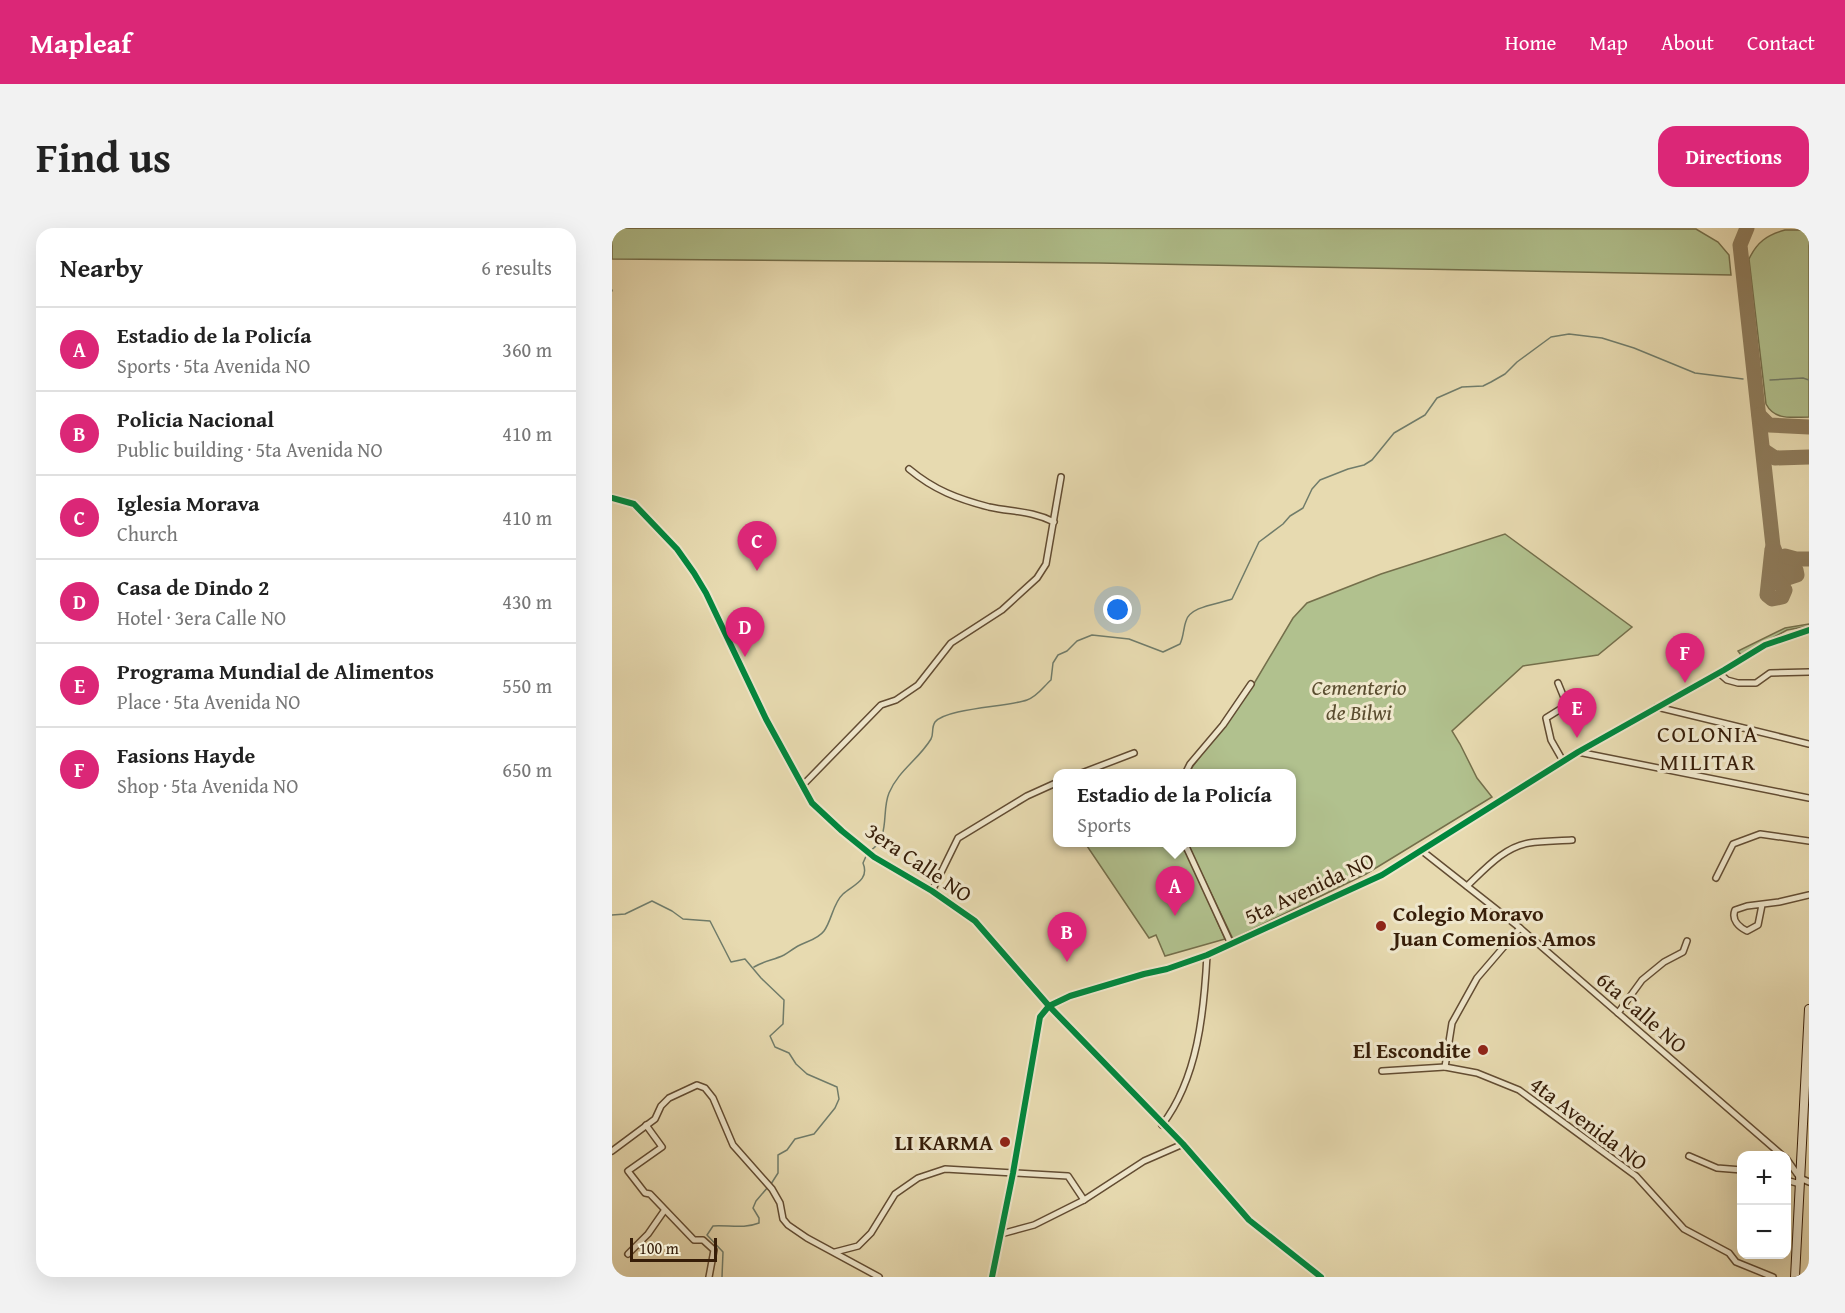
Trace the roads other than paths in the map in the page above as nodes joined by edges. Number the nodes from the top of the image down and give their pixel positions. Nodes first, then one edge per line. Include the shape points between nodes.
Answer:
1 (909, 469) dead end
2 (1061, 477) dead end
3 (612, 498) edge
4 (1054, 522) junction
5 (1809, 630) edge
6 (1809, 672) edge
7 (1719, 673) junction
8 (1558, 683) dead end
9 (1251, 684) dead end
10 (1657, 707) junction
11 (1809, 744) edge
12 (1578, 752) junction
13 (1134, 753) dead end
14 (1563, 761) junction
15 (1093, 769) edge
16 (1188, 769) edge
17 (1053, 784) edge
18 (802, 786) junction
19 (1809, 798) edge
20 (1572, 840) dead end
21 (1809, 842) edge
22 (1186, 847) edge
23 (1421, 850) junction
24 (1716, 878) dead end
25 (1467, 886) junction
26 (932, 891) junction
27 (1809, 895) edge
28 (1762, 905) junction
29 (1520, 928) junction
30 (1687, 941) dead end
31 (1231, 944) junction
32 (1207, 956) junction
33 (1048, 1006) junction
34 (1809, 1009) edge
35 (1618, 1012) junction
36 (1445, 1067) junction
37 (1382, 1071) dead end
38 (646, 1125) junction
39 (1162, 1125) junction
40 (1183, 1144) junction
41 (612, 1151) edge
42 (1778, 1151) edge
43 (1689, 1156) dead end
44 (1791, 1167) edge
45 (1737, 1170) edge
46 (1013, 1173) junction
47 (1791, 1180) edge
48 (1800, 1181) junction
49 (1809, 1182) edge
50 (1084, 1200) junction
51 (664, 1211) junction
52 (1001, 1234) junction
53 (835, 1252) junction
54 (628, 1254) dead end
55 (709, 1277) edge
56 (879, 1277) edge
57 (992, 1277) edge
58 (1321, 1277) edge
59 (1773, 1277) edge
60 (1795, 1277) edge

1 - 4 street via 947,494 990,507 1033,513
2 - 4 street
3 - 18 street, 3era Calle NO via 634,504 677,549 705,591
4 - 18 street via 1046,564 1037,578 1002,610 951,643 918,685 881,705
5 - 7 street, 5ta Avenida NO via 1765,645
6 - 7 street via 1770,673 1756,683 1726,680
7 - 10 street, 5ta Avenida NO
8 - 14 street via 1567,705 1546,718 1551,740
9 - 16 street
10 - 11 street
10 - 12 street, 5ta Avenida NO
12 - 14 street, 5ta Avenida NO
12 - 19 street
13 - 15 street
14 - 23 street, 5ta Avenida NO
17 - 26 street via 958,838
18 - 26 street, 3era Calle NO via 812,803 874,857
20 - 25 street via 1519,846 1497,857
21 - 24 street via 1760,834 1733,844
22 - 31 street
23 - 25 street, 6ta Calle NO
23 - 31 street, 5ta Avenida NO via 1382,874
25 - 29 street, 6ta Calle NO
26 - 33 street, 3era Calle NO via 975,921
27 - 28 street
28 - 28 street via 1735,910 1734,917 1741,928 1747,931 1758,925
29 - 35 street, 6ta Calle NO
29 - 36 street via 1477,978 1452,1023
30 - 35 street via 1683,952 1642,980
31 - 32 street, 5ta Avenida NO
32 - 33 street, 5ta Avenida NO via 1106,984
32 - 39 street via 1203,1017 1197,1042 1182,1091
33 - 39 street, 3era Calle NO
33 - 46 street via 1040,1017
34 - 48 street
35 - 42 street, 6ta Calle NO
36 - 37 street, 4ta Avenida NO
36 - 59 street, 4ta Avenida NO via 1477,1073 1519,1089 1636,1176 1684,1229 1729,1253 1736,1262
38 - 41 street
38 - 51 street via 662,1147 628,1171
38 - 53 street via 669,1098 697,1085 705,1088 733,1144 772,1189 783,1219 807,1238
39 - 40 street, 3era Calle NO
40 - 50 street via 1144,1161
40 - 58 street, 3era Calle NO via 1249,1220
43 - 45 street via 1717,1168
44 - 48 street, 6ta Calle NO
46 - 50 street via 1068,1176
46 - 52 street
46 - 53 street via 945,1169 918,1178 895,1194 871,1233 858,1246
47 - 48 street
48 - 49 street
48 - 60 street
50 - 52 street via 1034,1225
51 - 54 street
51 - 55 street via 694,1240 703,1240 714,1250
52 - 57 street
53 - 56 street

